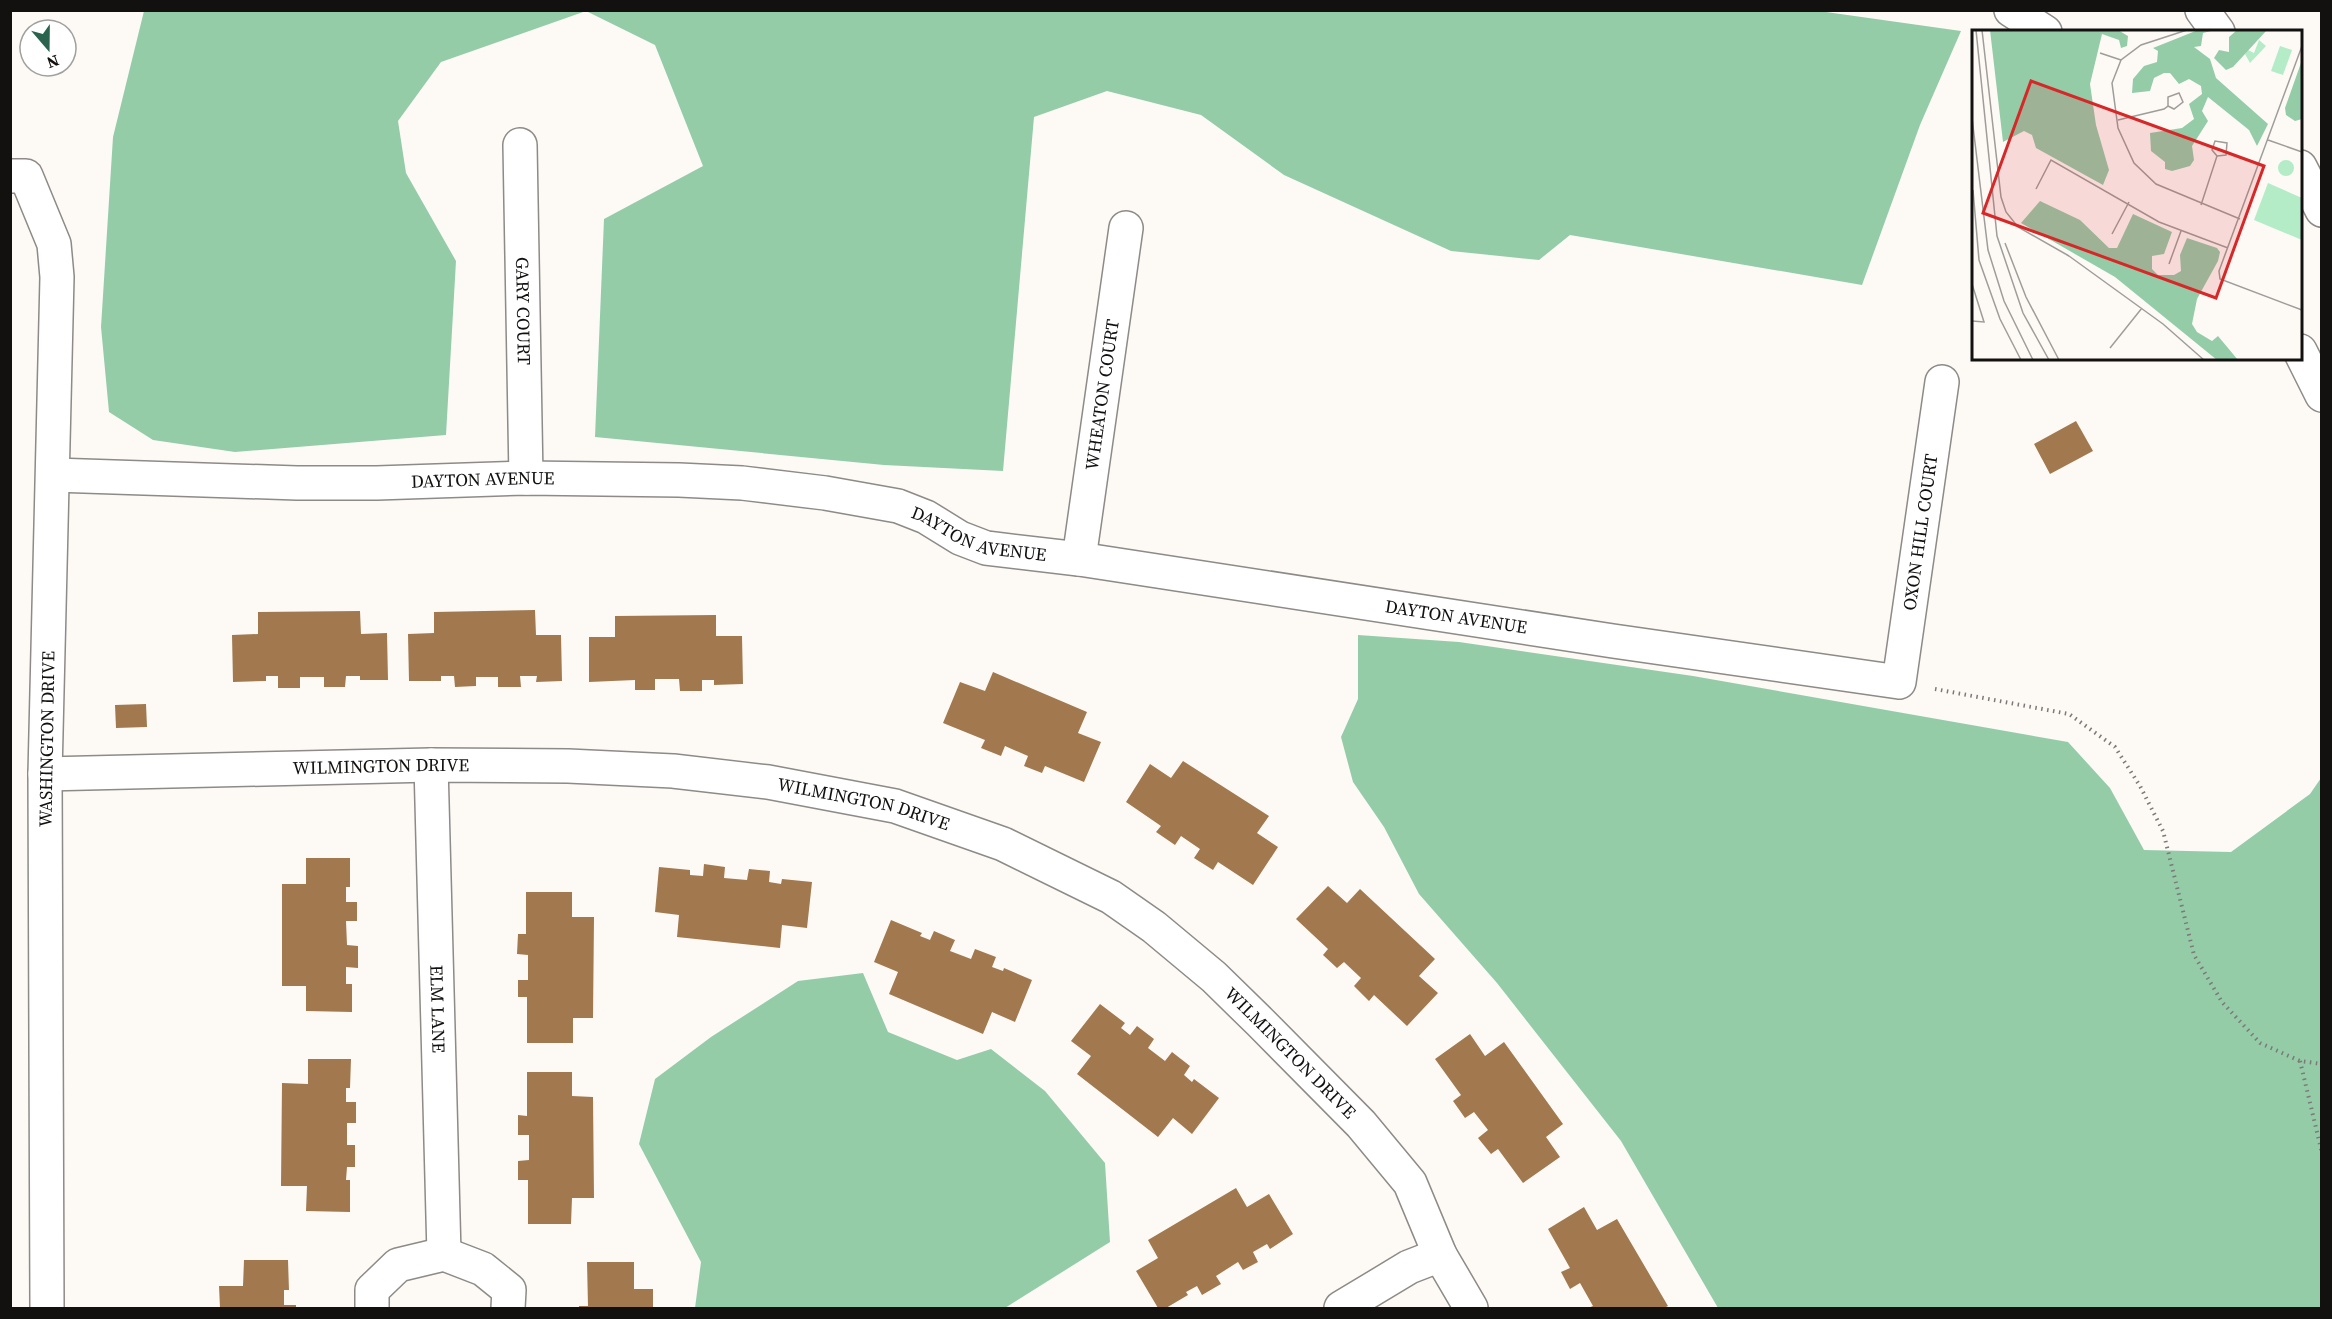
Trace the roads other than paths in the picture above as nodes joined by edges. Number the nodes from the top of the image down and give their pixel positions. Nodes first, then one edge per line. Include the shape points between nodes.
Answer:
1 (2011, 10) edge
2 (2202, 10) edge
3 (2221, 10) edge
4 (2041, 30) edge
5 (2217, 30) edge
6 (2231, 30) edge
7 (520, 145) dead end
8 (2302, 169) edge
9 (18, 176) edge
10 (2322, 210) edge
11 (1126, 228) dead end
12 (2302, 353) edge
13 (1942, 382) dead end
14 (2322, 396) edge
15 (54, 475) junction
16 (526, 478) junction
17 (1079, 559) junction
18 (1899, 682) joint
19 (432, 765) junction
20 (45, 774) junction
21 (444, 1254) junction
22 (1440, 1256) junction
23 (47, 1308) edge
24 (372, 1308) edge
25 (508, 1308) edge
26 (1341, 1308) edge
27 (1471, 1308) edge

1 - 4 main road
2 - 5 main road
3 - 6 main road
7 - 16 main road, GARY COURT
8 - 10 main road
9 - 15 main road, WASHINGTON DRIVE via 54,244
11 - 17 main road, WHEATON COURT
12 - 14 main road
13 - 18 main road, OXON HILL COURT
15 - 16 main road, DAYTON AVENUE via 297,483
15 - 20 main road, WASHINGTON DRIVE
16 - 17 main road, DAYTON AVENUE via 742,483 825,493 914,511 986,548
17 - 18 main road, DAYTON AVENUE
19 - 20 main road, WILMINGTON DRIVE
19 - 21 main road, ELM LANE
19 - 22 main road, WILMINGTON DRIVE via 661,770 768,782 895,806 1003,844 1063,872 1111,897 1214,977 1361,1124 1410,1183
20 - 23 main road, WASHINGTON DRIVE
21 - 24 main road via 398,1265 372,1290
21 - 25 main road via 483,1269 509,1290
22 - 26 main road via 1409,1267
22 - 27 main road, WILMINGTON DRIVE

